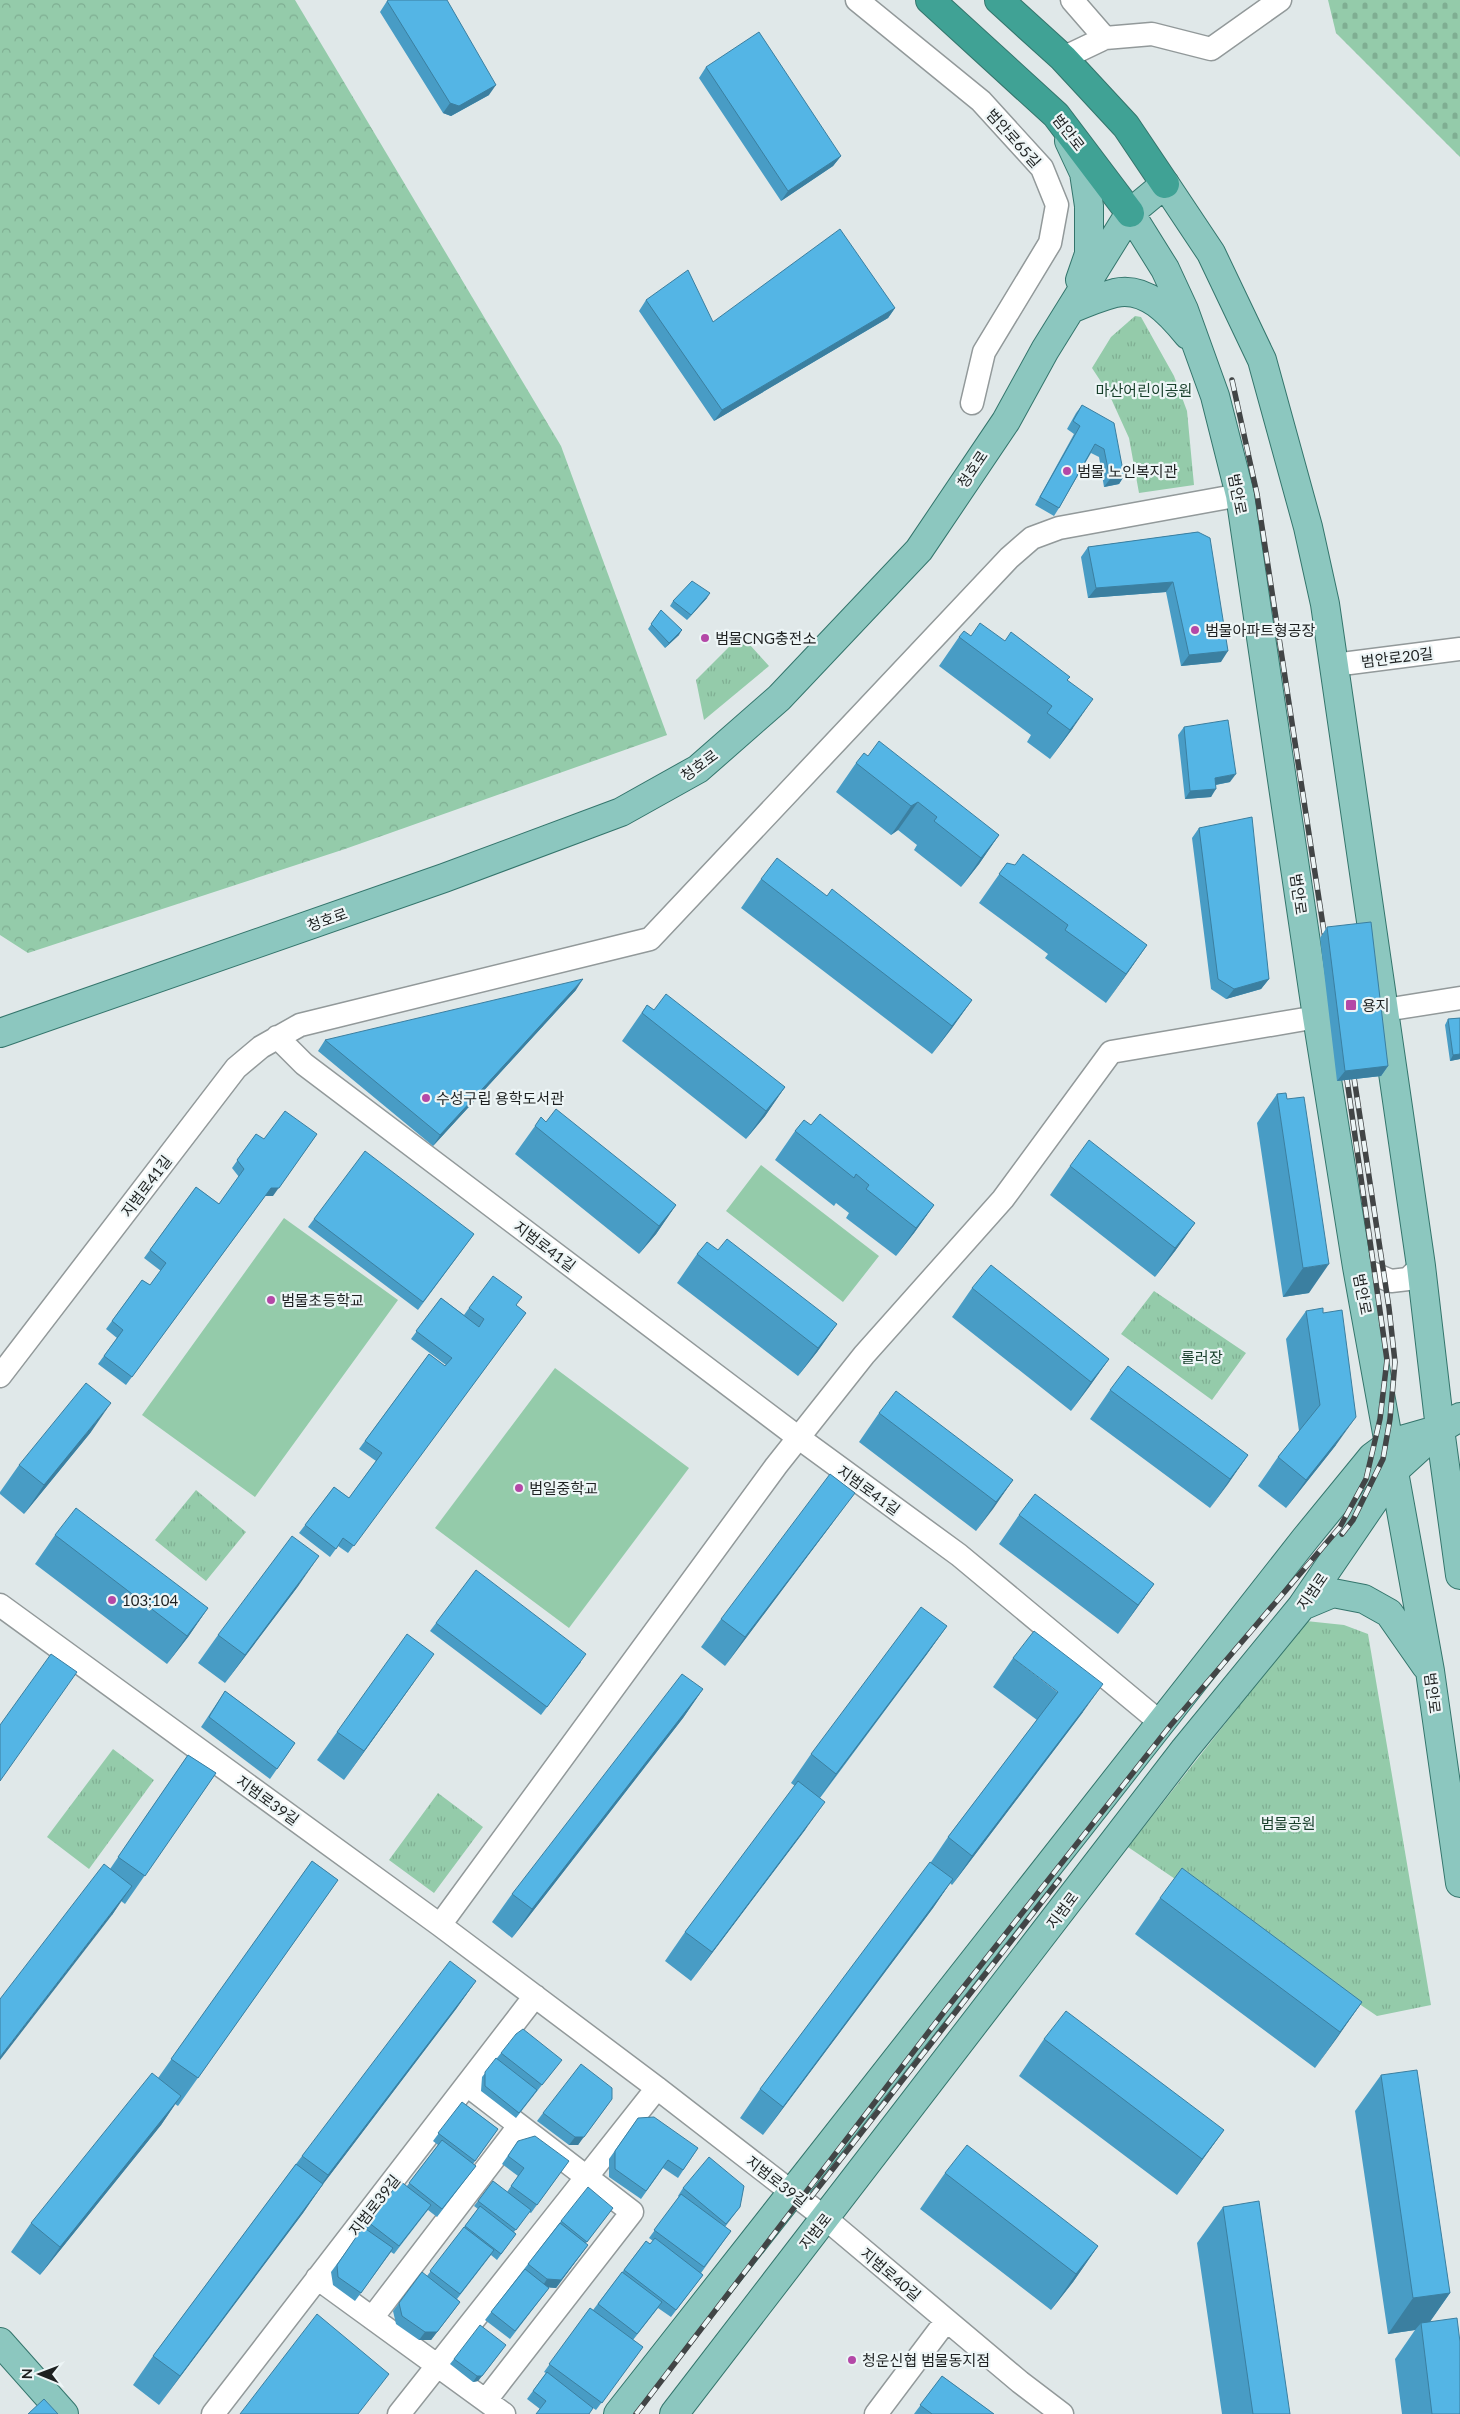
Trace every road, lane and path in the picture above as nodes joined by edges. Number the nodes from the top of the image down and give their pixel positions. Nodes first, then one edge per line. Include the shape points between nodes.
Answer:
1 (857, 0) edge
2 (930, 0) edge
3 (999, 0) edge
4 (1072, 0) edge
5 (1280, 0) edge
6 (1105, 38) junction
7 (1064, 58) junction
8 (1056, 115) junction
9 (1165, 184) junction
10 (1130, 213) junction
11 (1071, 308) junction
12 (1198, 347) junction
13 (972, 403) dead end
14 (1240, 495) junction
15 (1460, 649) edge
16 (1334, 665) junction
17 (1460, 998) edge
18 (1317, 1017) junction
19 (1369, 1018) junction
20 (0, 1033) edge
21 (277, 1038) junction
22 (1358, 1266) junction
23 (1421, 1266) junction
24 (0, 1376) edge
25 (1450, 1423) edge
26 (798, 1438) junction
27 (1390, 1443) junction
28 (1396, 1470) junction
29 (1460, 1576) edge
30 (0, 1605) edge
31 (1302, 1606) junction
32 (1430, 1671) junction
33 (1161, 1723) junction
34 (1460, 1883) edge
35 (440, 1925) junction
36 (535, 1996) junction
37 (467, 2085) junction
38 (657, 2088) junction
39 (519, 2126) junction
40 (586, 2177) junction
41 (792, 2192) junction
42 (825, 2218) junction
43 (318, 2278) junction
44 (372, 2318) junction
45 (951, 2325) junction
46 (0, 2342) edge
47 (437, 2365) junction
48 (486, 2400) junction
49 (64, 2414) edge
50 (213, 2414) edge
51 (399, 2414) edge
52 (504, 2414) edge
53 (618, 2414) edge
54 (674, 2414) edge
55 (876, 2414) edge
56 (1062, 2414) edge

1 - 13 street, 범안로65길 via 980,101 1042,168 1057,205 1050,243 984,352
2 - 8 highway, 범안로
3 - 7 highway
4 - 6 street
5 - 6 street via 1211,49 1152,34
6 - 7 street
7 - 9 highway via 1126,126
8 - 10 highway, 범안로
8 - 11 main road via 1084,173 1089,206 1089,254
9 - 10 main road, 청호로
9 - 16 main road via 1211,253 1262,360 1308,527
10 - 11 main road, 청호로
10 - 12 main road, 범안로 via 1165,269
11 - 12 main road via 1117,292 1142,294 1174,317
11 - 20 main road, 청호로 via 1006,421 919,550 779,698 698,769 621,812 444,878
12 - 14 main road, 범안로 via 1215,396
14 - 18 main road, 범안로
14 - 21 street via 1059,528 1032,538 1009,558 650,940 300,1025
15 - 16 street, 범안로20길
16 - 19 main road
17 - 19 street
18 - 19 street
18 - 22 main road, 범안로
18 - 26 street via 1111,1052 1003,1199 864,1355
19 - 23 main road via 1392,1060
21 - 24 street, 지범로41길 via 261,1046 236,1068
21 - 26 street, 지범로41길 via 304,1064
22 - 23 street via 1391,1281 1408,1279
22 - 27 main road, 범안로
23 - 25 main road
25 - 27 main road
25 - 28 main road, 지범로
25 - 29 main road
26 - 33 street, 지범로41길 via 959,1555
26 - 35 street
27 - 28 main road, 범안로
27 - 33 main road via 1372,1457
28 - 31 main road, 지범로
28 - 32 main road, 범안로
30 - 35 street, 지범로39길
31 - 32 main road via 1333,1593 1364,1599 1389,1613
31 - 42 main road, 지범로 via 1185,1749
32 - 34 main road, 범안로
33 - 41 main road
35 - 36 street, 지범로39길
36 - 37 street, 지범로39길
36 - 38 street, 지범로39길
37 - 39 street
37 - 43 street, 지범로39길
38 - 40 street
38 - 41 street, 지범로39길
39 - 40 street
39 - 44 street
40 - 47 street
40 - 48 street via 632,2212
41 - 42 street, 지범로39길
41 - 53 main road
42 - 45 street, 지범로40길
42 - 54 main road, 지범로
43 - 44 street
43 - 50 street, 지범로39길
44 - 47 street
45 - 55 street
45 - 56 street, 지범로40길
46 - 49 main road
47 - 48 street
47 - 51 street
48 - 52 street

